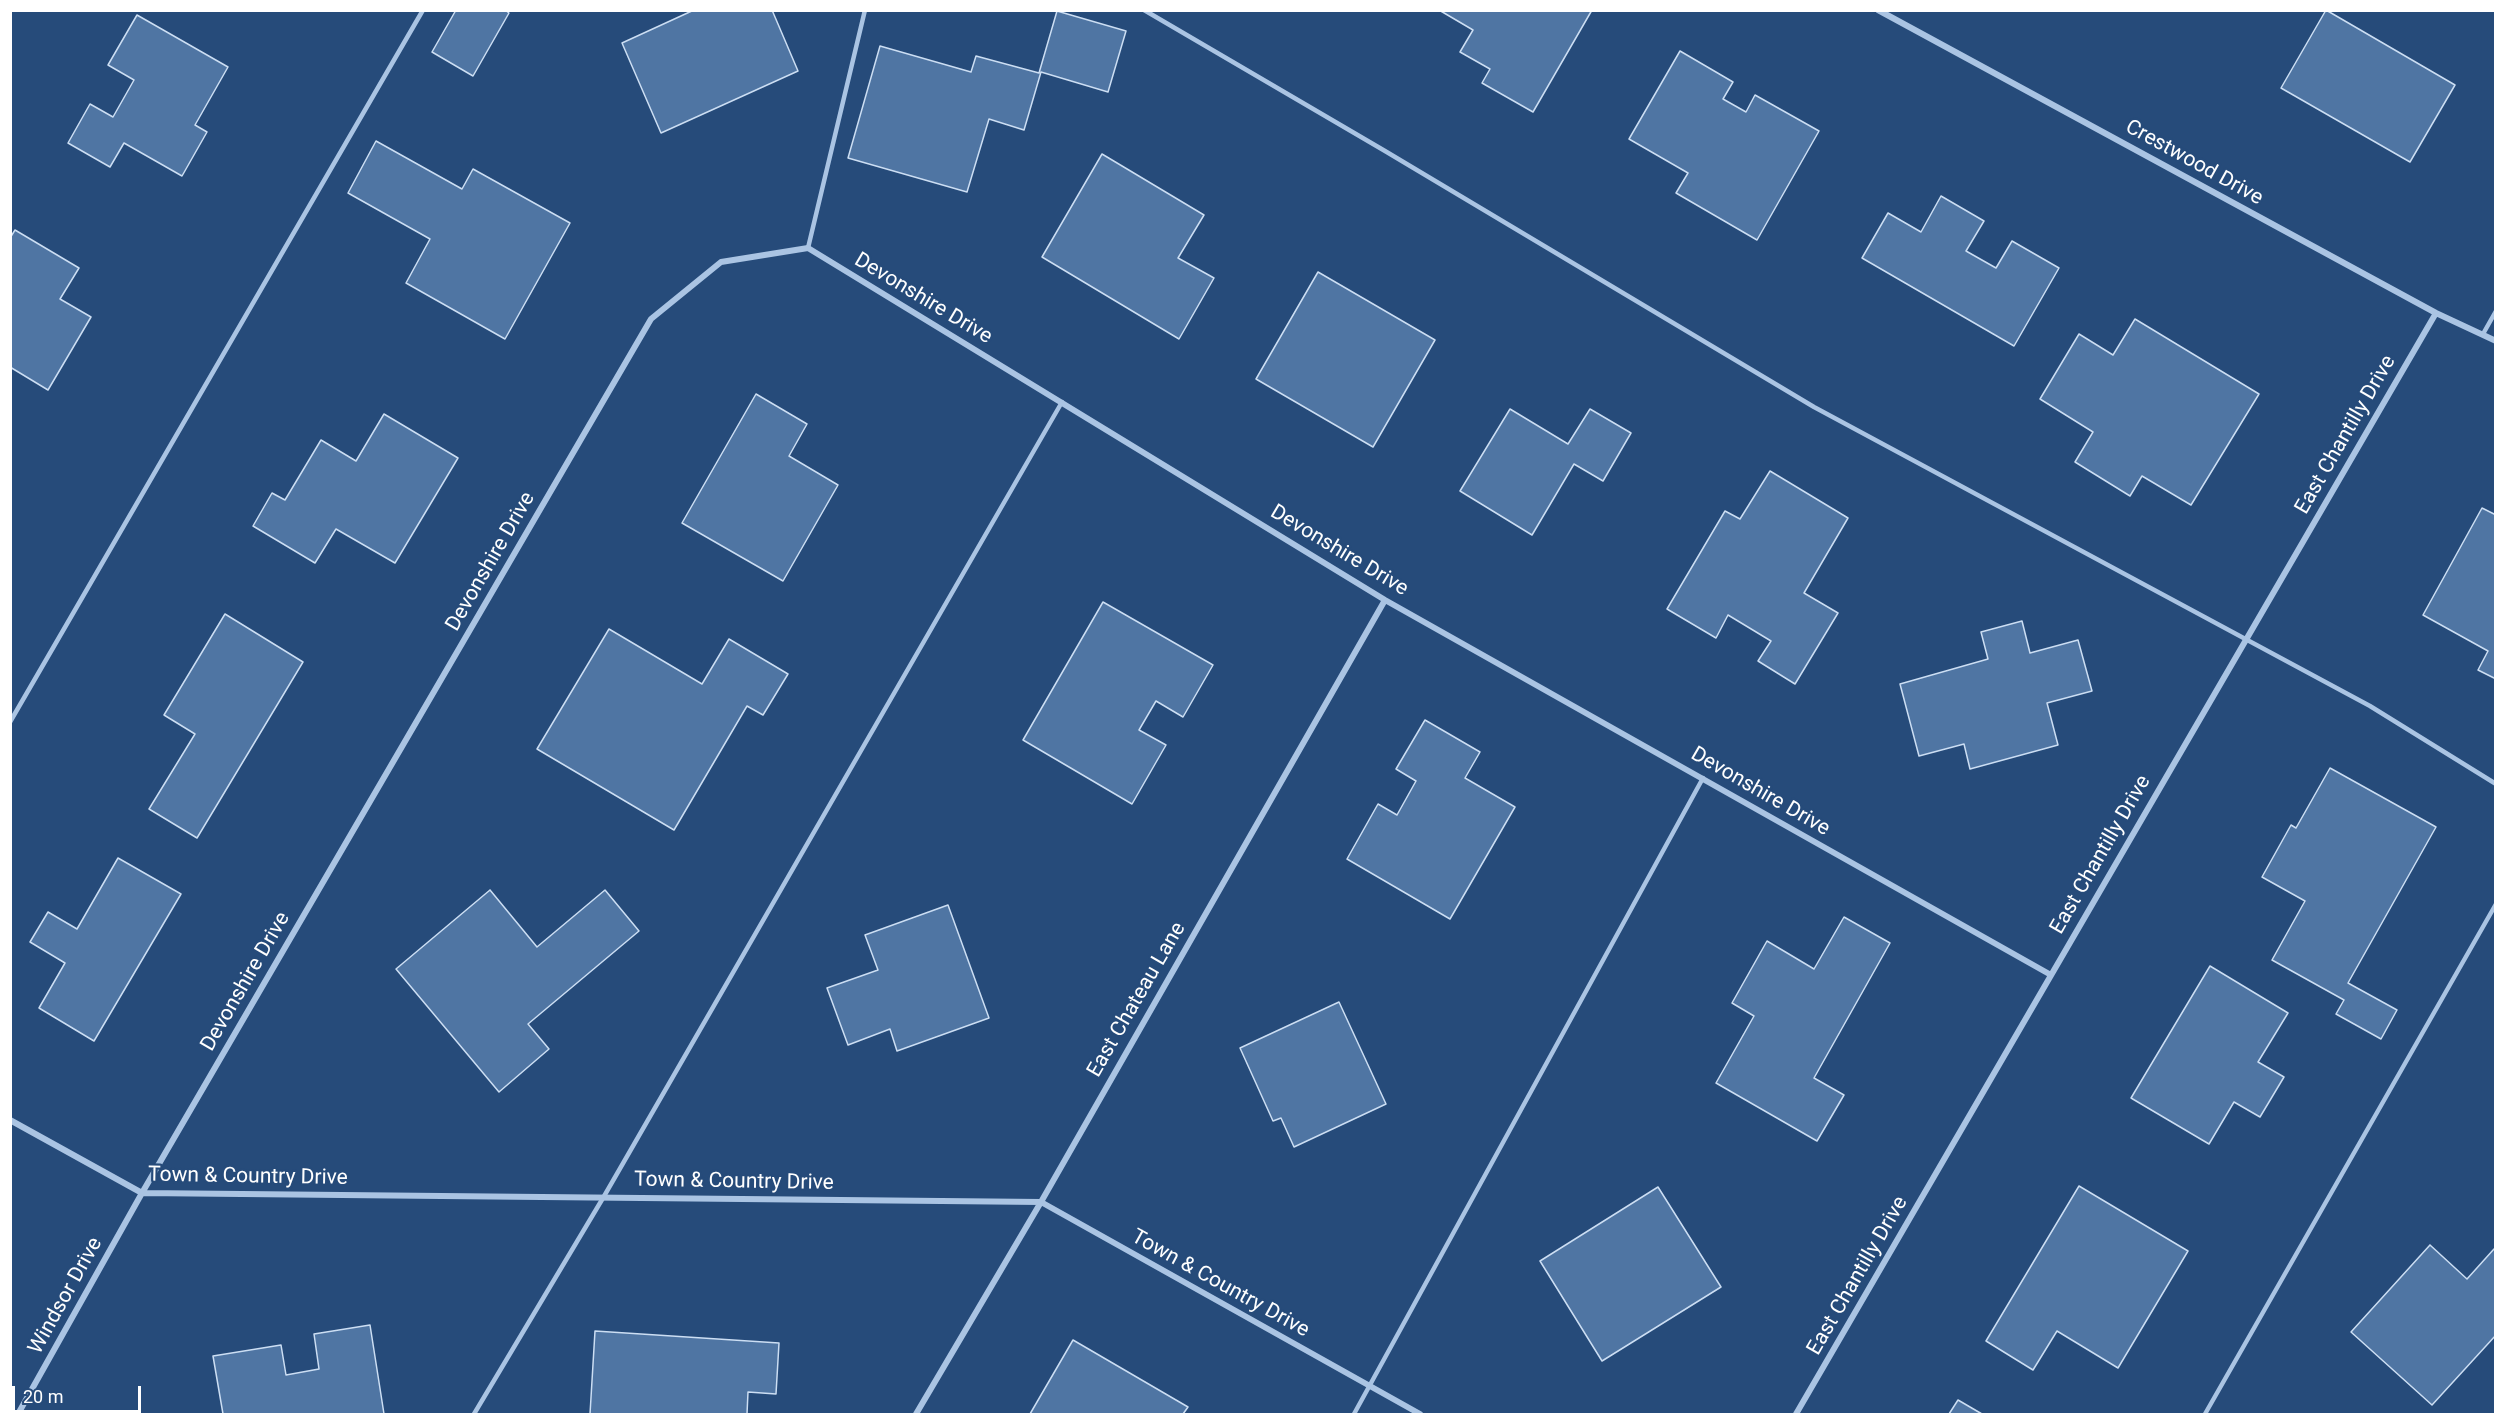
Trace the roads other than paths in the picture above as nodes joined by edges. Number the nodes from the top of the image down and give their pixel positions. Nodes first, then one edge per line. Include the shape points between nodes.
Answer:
1 (423, 10) edge
2 (865, 10) edge
3 (1144, 10) edge
4 (1878, 10) edge
5 (808, 248) junction
6 (2496, 311) edge
7 (2436, 313) junction
8 (2483, 334) junction
9 (2496, 341) edge
10 (1062, 402) junction
11 (1385, 600) junction
12 (2247, 638) junction
13 (10, 722) edge
14 (1702, 778) junction
15 (2496, 784) edge
16 (2496, 904) edge
17 (2050, 975) junction
18 (10, 1120) edge
19 (142, 1193) junction
20 (603, 1198) junction
21 (1041, 1202) junction
22 (1370, 1386) junction
23 (18, 1414) edge
24 (474, 1414) edge
25 (916, 1414) edge
26 (1354, 1414) edge
27 (1420, 1414) edge
28 (1796, 1414) edge
29 (2205, 1414) edge

1 - 13 lane
2 - 5 lane
3 - 12 lane via 1814,407
4 - 7 street, Crestwood Drive
5 - 10 street, Devonshire Drive
5 - 19 street, Devonshire Drive via 721,262 651,319
6 - 8 lane
7 - 8 street, Crestwood Drive
7 - 12 street, East Chantilly Drive
8 - 9 street, Crestwood Drive
10 - 11 street, Devonshire Drive
10 - 20 lane
11 - 14 street, Devonshire Drive
11 - 21 street, East Chateau Lane
12 - 15 lane via 2370,706
12 - 17 street, East Chantilly Drive
14 - 17 street, Devonshire Drive
14 - 22 lane
16 - 29 lane
17 - 28 street, East Chantilly Drive
18 - 19 street, Town & Country Drive
19 - 20 street, Town & Country Drive
19 - 23 street, Windsor Drive
20 - 21 street, Town & Country Drive
20 - 24 lane
21 - 22 street, Town & Country Drive
21 - 25 street, East Chateau Lane
22 - 26 lane
22 - 27 street, Town & Country Drive

